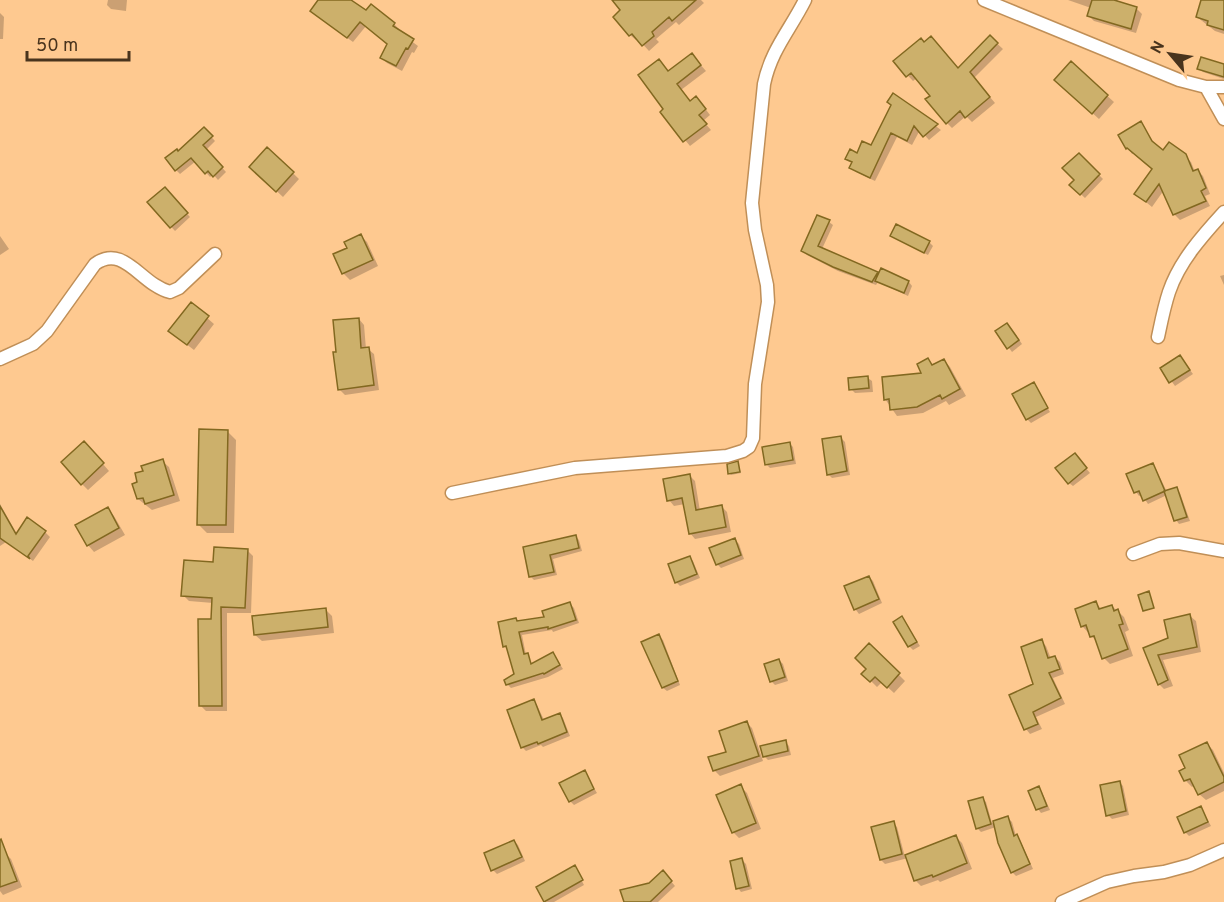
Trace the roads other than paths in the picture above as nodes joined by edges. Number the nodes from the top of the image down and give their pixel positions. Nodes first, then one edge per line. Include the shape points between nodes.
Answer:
1 (805, 0) edge
2 (984, 0) edge
3 (1206, 87) junction
4 (1224, 87) edge
5 (1224, 119) edge
6 (1224, 212) edge
7 (215, 254) dead end
8 (1158, 337) dead end
9 (0, 359) edge
10 (452, 493) dead end
11 (1224, 551) edge
12 (1132, 554) dead end
13 (1224, 850) edge
14 (1062, 902) edge

1 - 10 street via 778,44 764,84 753,203 768,302 755,384 753,438 748,447 727,456 575,468
2 - 3 street via 1179,80
3 - 4 street
3 - 5 street
6 - 8 street via 1183,263 1169,291
7 - 9 street via 170,292 156,287 115,257 104,257 47,331 33,344
11 - 12 street via 1179,543 1160,544
13 - 14 street via 1190,865 1107,882

